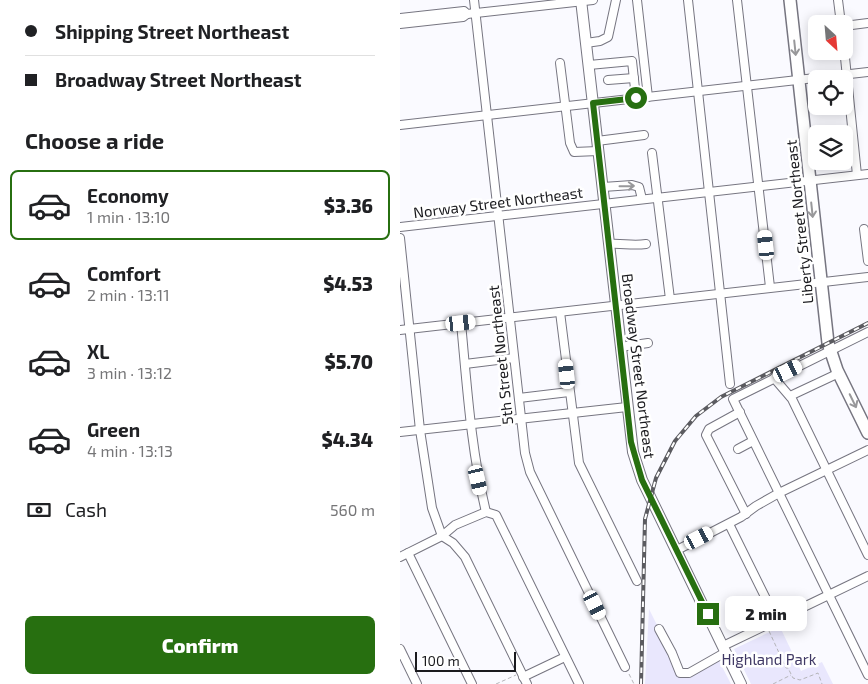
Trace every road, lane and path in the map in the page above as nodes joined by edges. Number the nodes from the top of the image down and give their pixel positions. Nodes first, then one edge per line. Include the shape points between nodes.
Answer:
1 (474, 0) edge
2 (593, 0) edge
3 (616, 0) edge
4 (636, 0) edge
5 (688, 0) edge
6 (737, 0) edge
7 (790, 0) edge
8 (838, 0) edge
9 (581, 1) edge
10 (532, 3) edge
11 (476, 13) junction
12 (467, 14) junction
13 (840, 15) edge
14 (400, 18) edge
15 (868, 23) edge
16 (400, 24) edge
17 (853, 24) edge
18 (586, 43) junction
19 (560, 63) dead end
20 (589, 65) junction
21 (868, 72) edge
22 (853, 73) edge
23 (634, 78) junction
24 (808, 78) edge
25 (798, 79) junction
26 (608, 80) dead end
27 (747, 86) junction
28 (698, 91) junction
29 (648, 97) junction
30 (636, 98) junction
31 (593, 103) junction
32 (566, 106) junction
33 (487, 115) junction
34 (851, 115) edge
35 (400, 125) edge
36 (644, 135) dead end
37 (598, 146) junction
38 (652, 153) dead end
39 (868, 174) edge
40 (857, 176) junction
41 (809, 181) junction
42 (758, 186) junction
43 (602, 187) junction
44 (708, 192) junction
45 (659, 197) junction
46 (642, 199) junction
47 (604, 204) junction
48 (498, 216) junction
49 (400, 227) edge
50 (864, 229) dead end
51 (400, 238) edge
52 (609, 244) junction
53 (646, 244) dead end
54 (868, 261) edge
55 (868, 277) edge
56 (820, 283) junction
57 (770, 287) junction
58 (721, 292) junction
59 (670, 299) junction
60 (616, 306) junction
61 (560, 312) junction
62 (510, 317) junction
63 (461, 323) junction
64 (410, 328) junction
65 (400, 330) edge
66 (868, 332) edge
67 (648, 343) dead end
68 (620, 346) junction
69 (829, 350) junction
70 (514, 358) junction
71 (465, 364) junction
72 (839, 373) junction
73 (774, 378) junction
74 (730, 384) dead end
75 (569, 392) junction
76 (790, 396) junction
77 (519, 398) junction
78 (627, 407) junction
79 (740, 412) junction
80 (571, 414) junction
81 (521, 419) junction
82 (471, 424) junction
83 (420, 430) junction
84 (400, 432) edge
85 (868, 433) edge
86 (754, 441) junction
87 (738, 449) dead end
88 (868, 450) edge
89 (827, 470) junction
90 (779, 493) junction
91 (486, 512) junction
92 (746, 514) junction
93 (729, 524) junction
94 (442, 536) junction
95 (677, 550) junction
96 (408, 553) junction
97 (868, 555) edge
98 (400, 557) edge
99 (868, 576) edge
100 (637, 581) dead end
101 (830, 595) junction
102 (777, 621) junction
103 (766, 626) junction
104 (659, 629) dead end
105 (400, 650) edge
106 (725, 650) junction
107 (565, 657) junction
108 (625, 667) joint
109 (786, 668) junction
110 (783, 670) dead end
111 (792, 675) junction
112 (868, 675) edge
113 (524, 678) edge
114 (417, 684) edge
115 (472, 684) edge
116 (496, 684) edge
117 (579, 684) edge
118 (634, 684) edge
119 (741, 684) edge
120 (773, 684) edge
121 (822, 684) edge

1 - 11 street, 5th Street Northeast
2 - 9 street
3 - 18 street via 608,37
4 - 29 street
5 - 28 street
6 - 27 street
7 -> 25 highway, Liberty Street Northeast
8 - 13 street
9 - 10 street
9 - 18 main road, Broadway Street Northeast
10 - 11 street
11 - 12 street
11 - 33 street, 5th Street Northeast
12 - 14 street via 464,11
12 - 16 street
15 - 17 street
18 - 20 main road, Broadway Street Northeast
19 - 32 street
20 - 23 street via 630,60 634,63
20 - 31 main road, Broadway Street Northeast
21 - 22 street
23 - 26 street
23 - 30 street
24 - 25 street
25 - 27 street
25 - 41 highway, Liberty Street Northeast
27 - 28 street
27 - 42 street
28 - 29 street
28 - 44 street
29 - 30 street
30 - 31 street
31 - 32 street
31 - 37 main road, Broadway Street Northeast
32 - 33 street
32 - 37 street via 574,152
33 - 35 street
33 - 48 street, 5th Street Northeast
34 - 40 street
36 - 37 street
37 - 43 main road, Broadway Street Northeast
38 - 45 street
39 - 40 street, Norway Street Northeast
40 - 41 street, Norway Street Northeast
41 - 42 street, Norway Street Northeast
41 -> 56 highway, Liberty Street Northeast
42 - 44 street, Norway Street Northeast
42 - 57 street
43 -> 46 street via 632,185 638,187
43 - 47 main road, Broadway Street Northeast
44 - 45 street, Norway Street Northeast
44 - 58 street
45 - 46 street, Norway Street Northeast
45 - 59 street
46 - 47 street, Norway Street Northeast
47 - 48 street, Norway Street Northeast
47 - 52 main road, Broadway Street Northeast
48 - 49 street, Norway Street Northeast
48 - 62 street, 5th Street Northeast
50 - 54 street
51 - 64 street
52 - 53 street
52 - 60 main road, Broadway Street Northeast
55 - 56 street
56 - 57 street
56 - 69 highway, Liberty Street Northeast
57 - 58 street
58 - 59 street
58 - 74 street
59 - 60 street
60 - 61 street
60 - 68 main road, Broadway Street Northeast
61 - 62 street
61 - 75 street
62 - 63 street
62 - 70 street, 5th Street Northeast
63 - 64 street
63 - 71 street
64 - 65 street
64 - 83 street
66 - 69 street
67 - 68 street
68 - 78 main road, Broadway Street Northeast
69 - 72 highway, Liberty Street Northeast
69 - 73 street
70 - 71 street
70 - 77 street, 5th Street Northeast
71 - 82 street
72 - 76 street
72 -> 85 highway, Liberty Street Northeast
73 - 76 street
73 - 79 street via 733,398
75 - 77 street
75 - 80 street
76 - 89 street
77 - 81 street, 5th Street Northeast
78 - 80 street
78 - 95 main road, Broadway Street Northeast via 636,465
79 - 86 street
79 - 92 street via 709,428 706,435
80 - 81 street
80 - 100 street via 579,463
81 - 82 street
81 - 108 street, 5th Street Northeast via 530,472
82 - 83 street
82 - 91 street via 478,480
83 - 84 street
83 - 94 street via 432,508
86 - 87 street
86 - 90 street
88 - 89 street
89 - 90 street
89 - 97 street
90 - 92 street
90 - 101 street
91 - 94 street via 455,525
91 - 107 street via 499,520
92 - 93 street
93 - 95 street
93 - 102 street
94 - 96 street
94 - 113 street via 465,557
95 - 106 main road, Broadway Street Northeast
96 - 98 street
96 - 115 street
99 - 101 street
101 - 102 street
101 - 112 street
102 - 103 street
103 - 106 street
103 - 109 path
104 - 106 street via 680,673 689,673
105 - 114 street
106 - 119 main road, Broadway Street Northeast
107 - 113 street
107 - 117 street
108 - 118 path
109 - 110 path
109 - 111 path
111 - 120 path
111 - 121 path via 800,680 818,673
113 - 116 path

